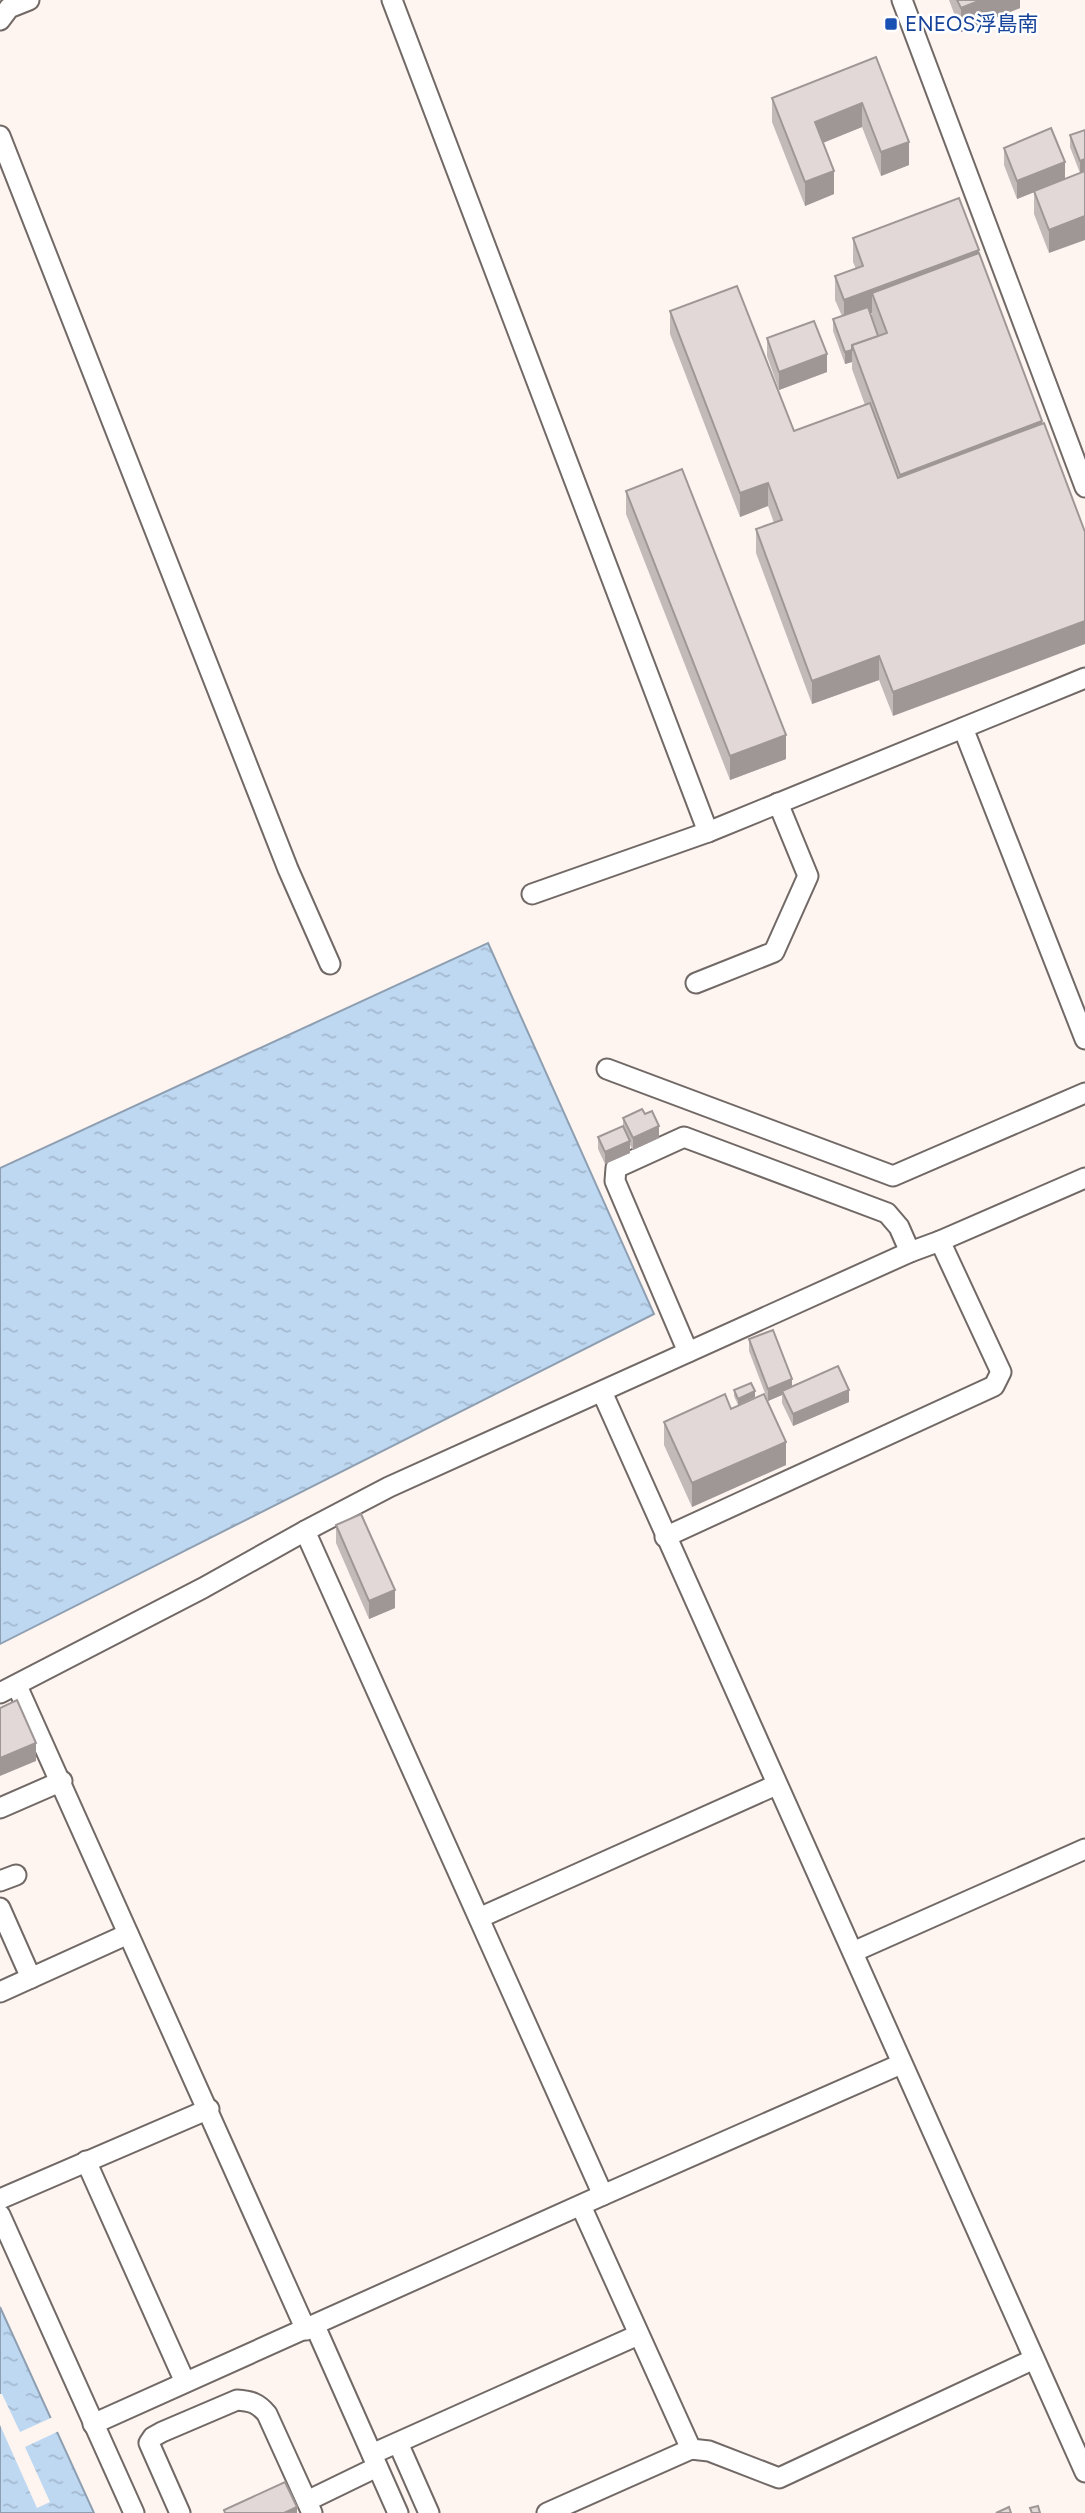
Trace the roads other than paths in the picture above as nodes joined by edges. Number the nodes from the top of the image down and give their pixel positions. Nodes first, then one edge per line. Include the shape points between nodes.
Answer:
1 (29, 0) edge
2 (392, 0) edge
3 (902, 0) edge
4 (0, 20) edge
5 (0, 136) edge
6 (1085, 487) edge
7 (1085, 678) edge
8 (963, 728) junction
9 (778, 803) junction
10 (708, 832) junction
11 (532, 894) dead end
12 (330, 964) dead end
13 (696, 983) dead end
14 (1085, 1039) edge
15 (607, 1069) dead end
16 (1085, 1093) edge
17 (1085, 1178) edge
18 (940, 1241) junction
19 (910, 1252) junction
20 (688, 1352) junction
21 (602, 1392) junction
22 (304, 1531) junction
23 (665, 1537) junction
24 (9, 1689) edge
25 (62, 1781) junction
26 (776, 1785) junction
27 (0, 1808) edge
28 (1085, 1849) edge
29 (0, 1908) edge
30 (480, 1918) junction
31 (128, 1934) junction
32 (853, 1952) junction
33 (31, 1978) junction
34 (0, 1992) edge
35 (901, 2064) junction
36 (209, 2109) junction
37 (86, 2161) junction
38 (603, 2195) junction
39 (0, 2199) edge
40 (581, 2206) junction
41 (0, 2215) edge
42 (310, 2328) junction
43 (638, 2335) junction
44 (1034, 2359) junction
45 (185, 2382) junction
46 (93, 2424) junction
47 (398, 2443) junction
48 (691, 2449) junction
49 (375, 2461) junction
50 (1085, 2472) edge
51 (309, 2507) edge
52 (134, 2513) edge
53 (180, 2513) edge
54 (398, 2513) edge
55 (429, 2513) edge
56 (547, 2513) edge

1 - 4 street via 9,8
2 - 10 street
3 - 6 street
5 - 12 street via 288,869
7 - 8 street
8 - 9 street
8 - 14 street
9 - 10 street
9 - 13 street via 808,876 774,952
10 - 11 street
15 - 16 street via 893,1176
17 - 18 street
18 - 19 street
18 - 23 street via 1001,1372 994,1386
19 - 20 street
19 - 20 street via 887,1213 684,1137 614,1172
20 - 21 street
21 - 22 street via 436,1465
21 - 23 street
22 - 24 street
22 - 30 street
23 - 26 street
24 - 25 street
25 - 27 street
25 - 31 street
26 - 30 street
26 - 32 street
28 - 32 street
29 - 33 street
30 - 38 street
31 - 33 street
31 - 36 street
32 - 35 street
33 - 34 street
35 - 38 street
35 - 44 street
36 - 37 street
36 - 42 street
37 - 39 street
37 - 45 street
38 - 40 street
40 - 42 street
40 - 43 street
41 - 46 street
42 - 45 street
42 - 49 street
43 - 47 street
43 - 48 street
44 - 48 street via 779,2478 709,2451
44 - 50 street
45 - 46 street
46 - 52 street
47 - 49 street
47 - 55 street
48 - 56 street
49 - 51 street
49 - 54 street
51 - 53 street via 267,2414 260,2405 237,2399 162,2432 149,2443

